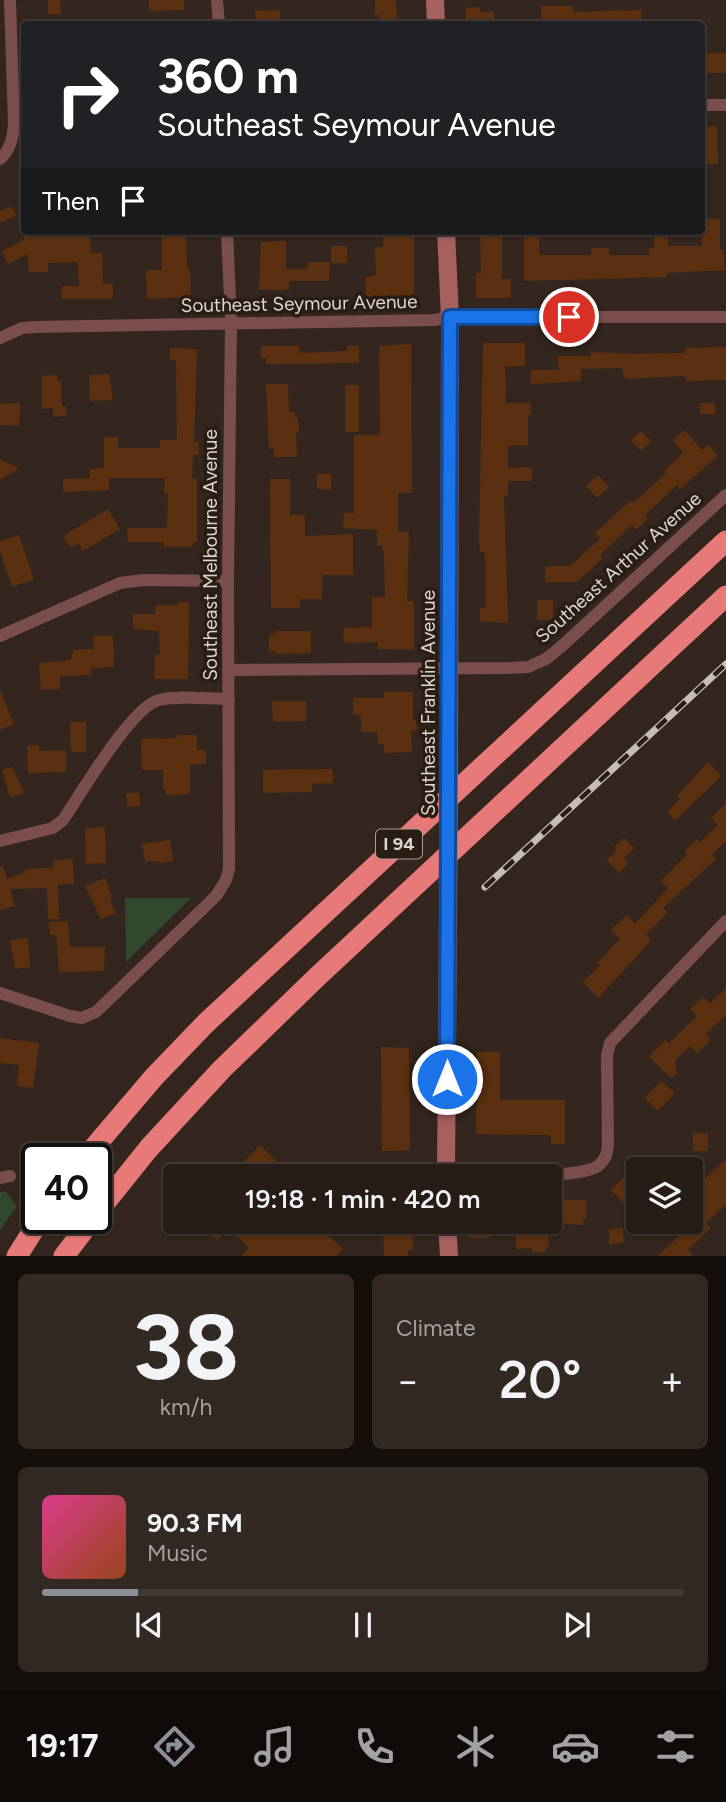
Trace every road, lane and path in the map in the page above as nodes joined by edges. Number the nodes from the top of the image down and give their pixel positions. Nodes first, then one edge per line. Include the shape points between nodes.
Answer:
1 (10, 0) edge
2 (218, 0) edge
3 (435, 0) edge
4 (219, 21) edge
5 (436, 21) edge
6 (705, 105) edge
7 (726, 105) edge
8 (0, 159) edge
9 (227, 235) edge
10 (446, 235) edge
11 (450, 317) junction
12 (726, 317) edge
13 (231, 322) junction
14 (0, 338) edge
15 (726, 495) edge
16 (726, 541) edge
17 (228, 581) junction
18 (726, 596) edge
19 (0, 636) edge
20 (450, 669) junction
21 (228, 670) junction
22 (229, 699) junction
23 (0, 841) edge
24 (726, 921) edge
25 (0, 993) edge
26 (98, 1143) edge
27 (446, 1164) edge
28 (562, 1173) edge
29 (112, 1194) edge
30 (31, 1234) edge
31 (81, 1234) edge
32 (448, 1234) edge
33 (17, 1256) edge
34 (64, 1256) edge
35 (449, 1256) edge

1 - 8 street via 15,125
2 - 4 street
3 - 5 street
6 - 7 street
9 - 13 street, Southeast Melbourne Avenue
10 - 11 street, Southeast Franklin Avenue
11 - 12 street, Southeast Seymour Avenue
11 - 13 street, Southeast Seymour Avenue
11 - 20 street, Southeast Franklin Avenue
13 - 14 street, Southeast Seymour Avenue via 25,327
13 - 17 street, Southeast Melbourne Avenue
15 - 20 street, Southeast Arthur Avenue via 546,659 528,667
16 - 26 highway, I 94 via 206,1023
17 - 19 street via 120,583
17 - 21 street, Southeast Melbourne Avenue
18 - 29 highway, I 94 via 222,1069
20 - 21 street, Southeast Arthur Avenue
20 - 27 street, Southeast Franklin Avenue, bridge
21 - 22 street, Southeast Melbourne Avenue
22 - 23 street via 160,699 148,704 122,732 62,820 53,828
22 - 25 street, Southeast Melbourne Avenue via 230,859 226,880 216,895 96,1012 82,1018 70,1016
24 - 28 street via 610,1043 606,1157 598,1166
30 - 33 highway
31 - 34 highway
32 - 35 street

